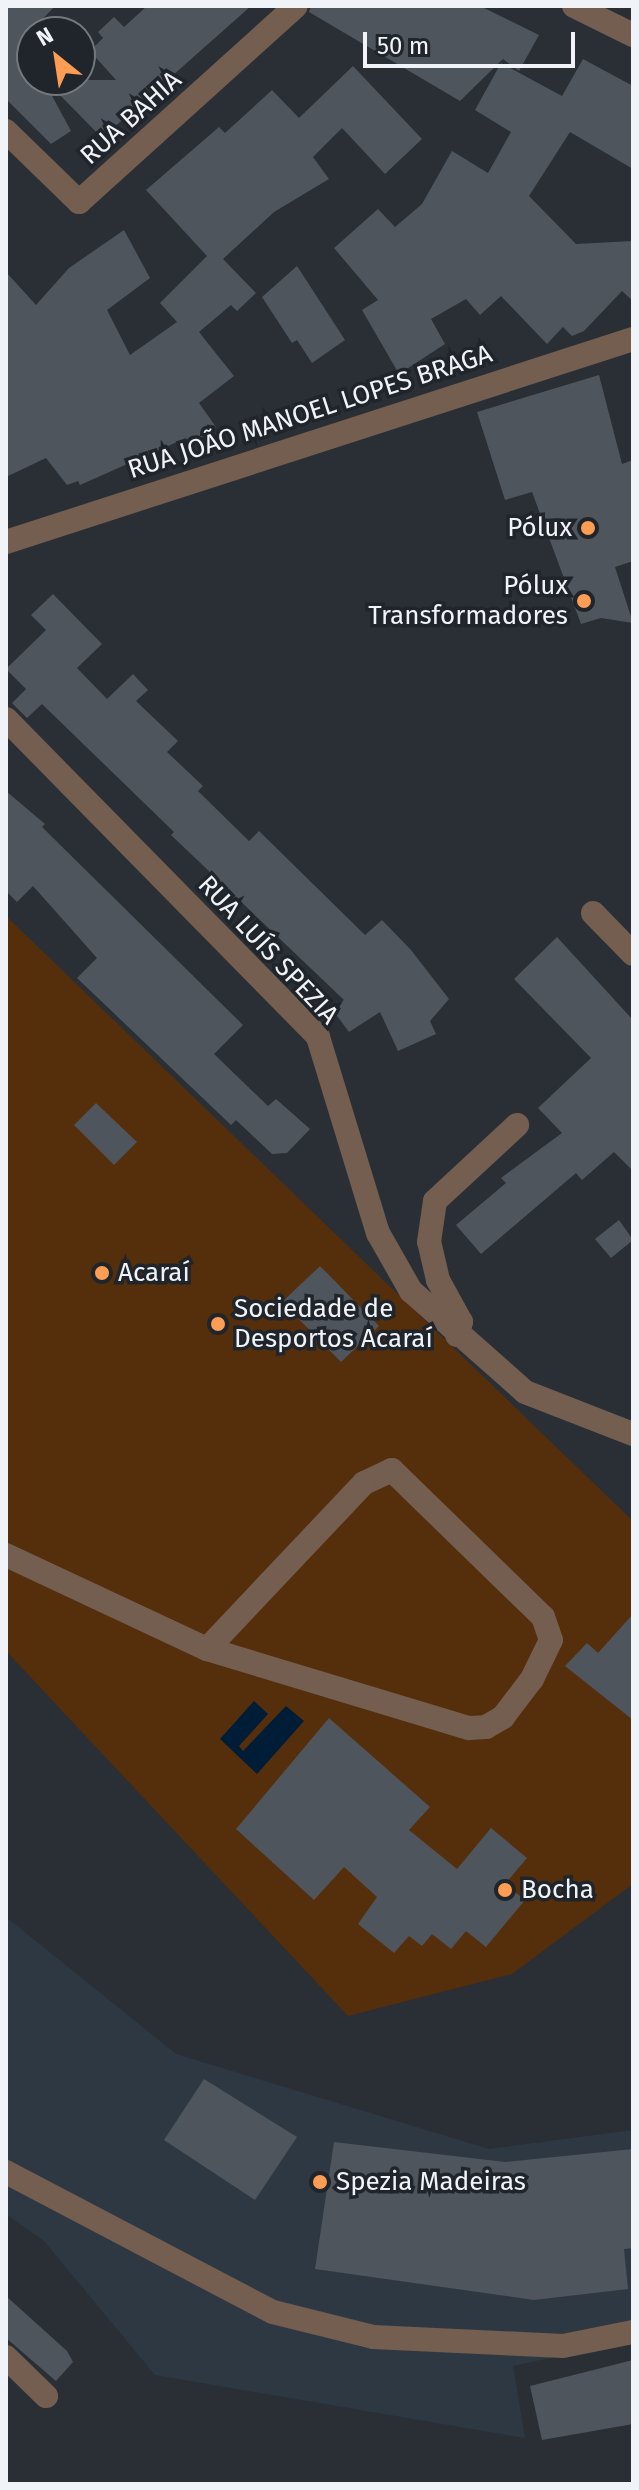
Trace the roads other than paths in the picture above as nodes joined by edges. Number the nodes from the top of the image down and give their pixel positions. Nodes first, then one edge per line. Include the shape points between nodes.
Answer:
1 (296, 6) edge
2 (574, 6) edge
3 (633, 35) edge
4 (6, 131) edge
5 (633, 339) edge
6 (6, 542) edge
7 (6, 719) edge
8 (593, 913) dead end
9 (633, 954) edge
10 (517, 1125) dead end
11 (457, 1335) junction
12 (633, 1434) edge
13 (6, 1555) edge
14 (207, 1649) junction
15 (6, 2172) edge
16 (633, 2332) edge
17 (6, 2357) edge
18 (46, 2396) dead end

1 - 4 street, RUA BAHIA via 79,202
2 - 3 street
5 - 6 street, RUA JOÃO MANOEL LOPES BRAGA
7 - 11 street, RUA LUÍS SPEZIA via 318,1037 378,1233 411,1291
8 - 9 street
10 - 11 street via 435,1201 429,1242 438,1280 461,1322
11 - 12 street, RUA LUÍS SPEZIA via 525,1392
13 - 14 street via 30,1571
14 - 14 street via 469,1728 486,1727 503,1717 532,1679 551,1640 543,1617 392,1470 364,1483
15 - 16 street via 273,2312 373,2337 563,2346
17 - 18 street

